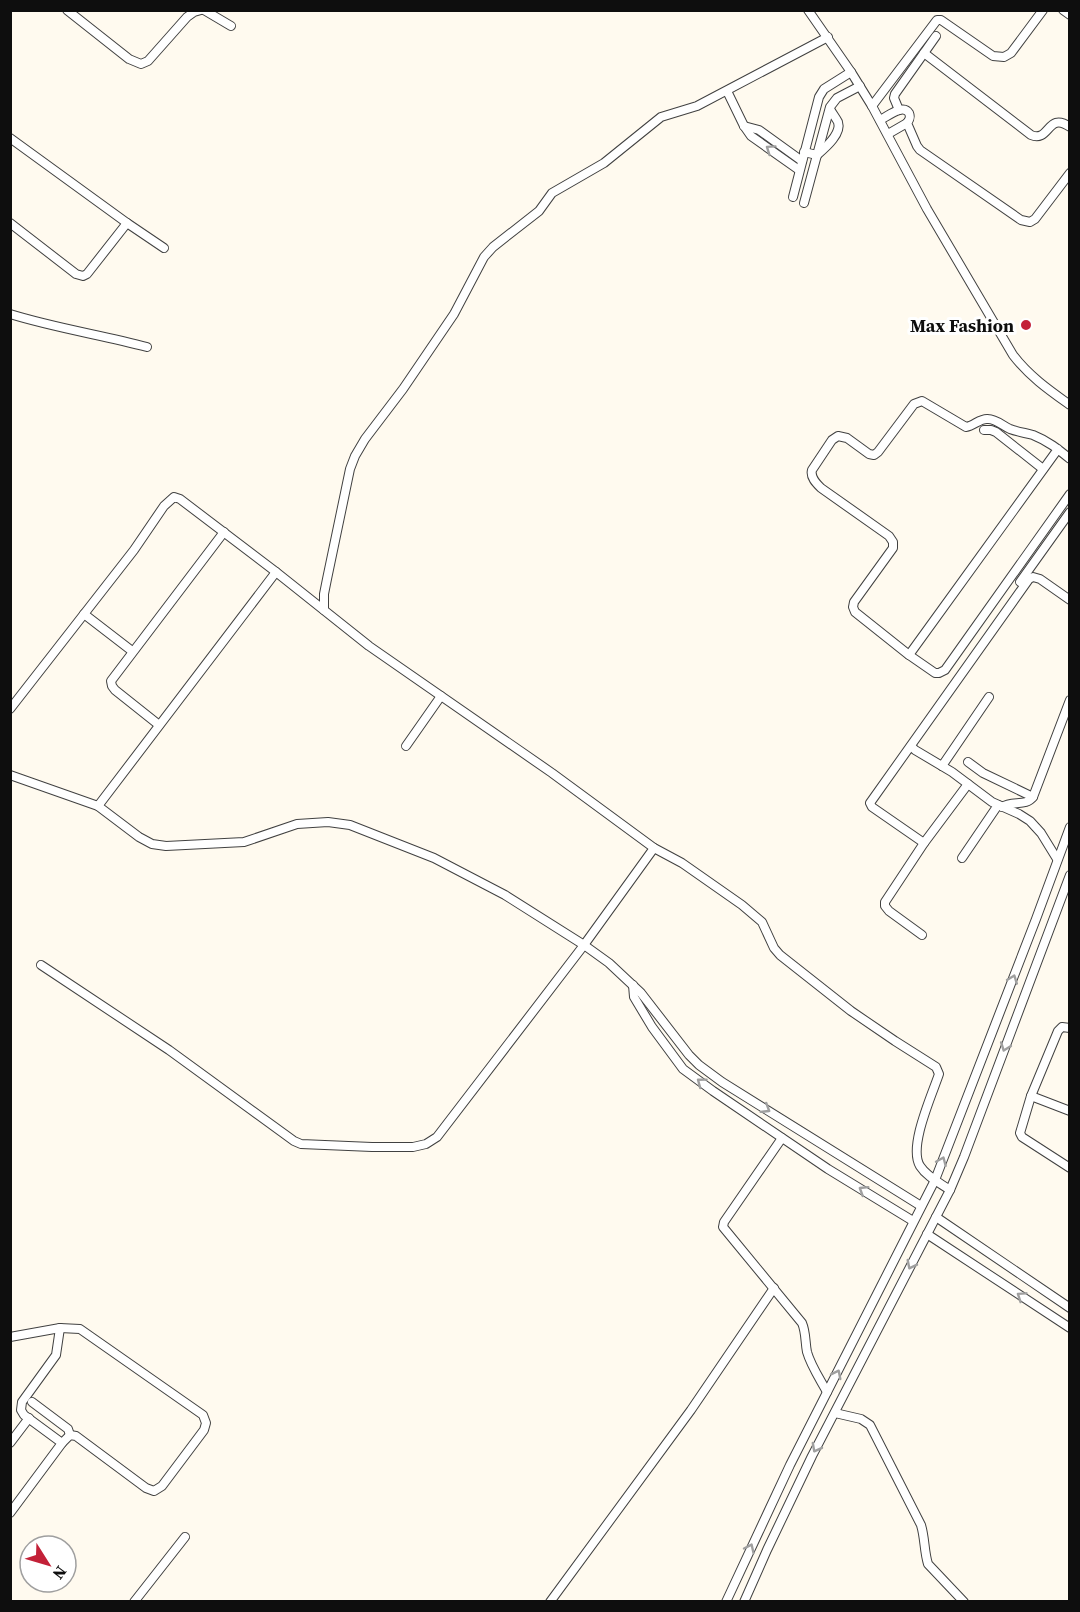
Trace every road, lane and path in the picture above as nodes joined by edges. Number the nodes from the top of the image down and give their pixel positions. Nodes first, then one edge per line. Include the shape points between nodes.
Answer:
1 (67, 10) edge
2 (202, 10) edge
3 (808, 10) edge
4 (1043, 10) edge
5 (1063, 10) edge
6 (1070, 15) edge
7 (231, 26) dead end
8 (936, 36) dead end
9 (828, 37) junction
10 (924, 53) junction
11 (852, 72) junction
12 (860, 86) junction
13 (727, 91) junction
14 (822, 92) junction
15 (831, 105) junction
16 (872, 106) junction
17 (899, 110) junction
18 (880, 120) junction
19 (907, 123) junction
20 (1070, 128) edge
21 (888, 134) junction
22 (10, 138) edge
23 (817, 154) junction
24 (802, 161) junction
25 (1070, 173) edge
26 (793, 197) dead end
27 (804, 203) dead end
28 (10, 223) edge
29 (127, 223) junction
30 (164, 248) dead end
31 (10, 314) edge
32 (147, 347) dead end
33 (1070, 405) edge
34 (984, 430) dead end
35 (1058, 449) junction
36 (1070, 459) edge
37 (1043, 469) junction
38 (1070, 494) edge
39 (1070, 512) edge
40 (224, 532) junction
41 (276, 572) junction
42 (1016, 587) dead end
43 (1070, 600) edge
44 (324, 610) junction
45 (84, 614) junction
46 (132, 651) junction
47 (909, 655) junction
48 (441, 696) junction
49 (989, 697) dead end
50 (1070, 700) edge
51 (10, 709) edge
52 (159, 725) junction
53 (406, 746) dead end
54 (911, 746) junction
55 (968, 762) dead end
56 (942, 766) junction
57 (10, 775) edge
58 (968, 784) junction
59 (1033, 797) junction
60 (99, 806) junction
61 (1000, 806) junction
62 (1070, 827) edge
63 (924, 843) junction
64 (654, 848) junction
65 (962, 858) dead end
66 (1057, 859) junction
67 (1070, 875) edge
68 (922, 935) dead end
69 (584, 945) junction
70 (42, 965) dead end
71 (633, 985) junction
72 (1070, 1028) edge
73 (1030, 1096) junction
74 (1070, 1111) edge
75 (782, 1138) junction
76 (1070, 1168) edge
77 (935, 1180) junction
78 (950, 1190) junction
79 (921, 1206) junction
80 (936, 1217) junction
81 (913, 1221) junction
82 (927, 1234) junction
83 (774, 1288) junction
84 (1070, 1308) edge
85 (60, 1328) junction
86 (1070, 1328) edge
87 (10, 1336) edge
88 (827, 1392) junction
89 (32, 1402) dead end
90 (835, 1413) junction
91 (29, 1418) junction
92 (70, 1436) junction
93 (10, 1443) edge
94 (62, 1443) junction
95 (10, 1513) edge
96 (185, 1537) dead end
97 (134, 1602) edge
98 (550, 1602) edge
99 (726, 1602) edge
100 (744, 1602) edge
101 (964, 1602) edge

1 - 2 street via 129,59 141,64 188,17
2 - 7 street
3 - 9 street
4 - 16 street via 1004,57 993,56 937,20
5 - 6 street
8 - 10 street
9 - 11 street
9 - 13 street
10 - 17 street via 895,94
10 - 20 street via 1032,135 1040,136 1055,123
11 - 12 street
11 - 14 street
12 - 15 street
12 - 16 street
13 - 24 street via 751,136
13 - 44 street via 656,120 604,163 552,193 539,211 484,257 454,314 355,456 327,579
14 - 15 street
14 - 24 street
15 - 23 street
15 - 23 street via 839,126 832,142
16 - 18 street
17 - 18 street
17 - 19 street via 908,112
18 - 21 street
19 - 21 street
19 - 25 street via 920,150 1021,220 1035,219
21 - 33 street via 1013,356 1035,380
22 - 29 street
23 - 24 street
23 - 27 street
24 - 26 street
28 - 29 street via 83,276
29 - 30 street
31 - 32 street
34 - 37 street via 996,432
35 - 36 street
35 - 37 street
35 - 47 street via 987,418 966,427 922,401 914,404 874,455 844,436 832,440 812,470 815,482 893,542 853,609
37 - 47 street
38 - 47 street via 945,670 935,673
39 - 42 street
40 - 41 street
40 - 45 street via 174,497
40 - 46 street
41 - 44 street
41 - 52 street
43 - 54 street via 1040,579 1029,579
44 - 48 street
45 - 46 street
45 - 51 street
46 - 52 street via 112,677 112,686
48 - 53 street
48 - 64 street
49 - 56 street
50 - 59 street
52 - 60 street
54 - 56 street
54 - 63 street via 870,805
55 - 59 street
56 - 58 street
57 - 60 street
58 - 61 street
58 - 63 street
59 - 61 street via 1027,802
60 - 69 street via 139,837 166,846 244,842 297,824 350,825 434,858 505,895
61 - 65 street
61 - 66 street via 1030,821
62 - 66 street
63 - 68 street via 885,902 889,911
64 - 69 street
64 - 77 street via 682,863 753,914 785,960 851,1011 936,1067 939,1074 916,1150 920,1165
77 -> 66 street
67 -> 78 street
69 - 70 street via 438,1137 413,1147 372,1148 294,1141 169,1050
69 - 71 street
75 -> 71 street via 683,1069 651,1027 634,997
71 -> 79 street via 699,1065
72 - 73 street via 1058,1031
73 - 74 street
73 - 76 street via 1020,1135
81 -> 75 street
75 - 83 street via 723,1225
77 - 78 street
77 - 79 street
78 - 80 street
79 - 81 street
80 - 82 street
80 - 84 street
88 -> 81 street
86 -> 82 street
82 -> 90 street
83 - 88 street via 804,1327 810,1361
83 - 98 street
85 - 87 street
85 - 91 street via 56,1355 22,1402 21,1410
85 - 92 street via 80,1329 203,1415 206,1423 162,1486 154,1491 76,1436
99 -> 88 street
89 - 92 street via 68,1429
90 -> 100 street
90 - 101 street via 870,1425 921,1526 928,1564
91 - 93 street
91 - 94 street
92 - 94 street
94 - 95 street
96 - 97 street

